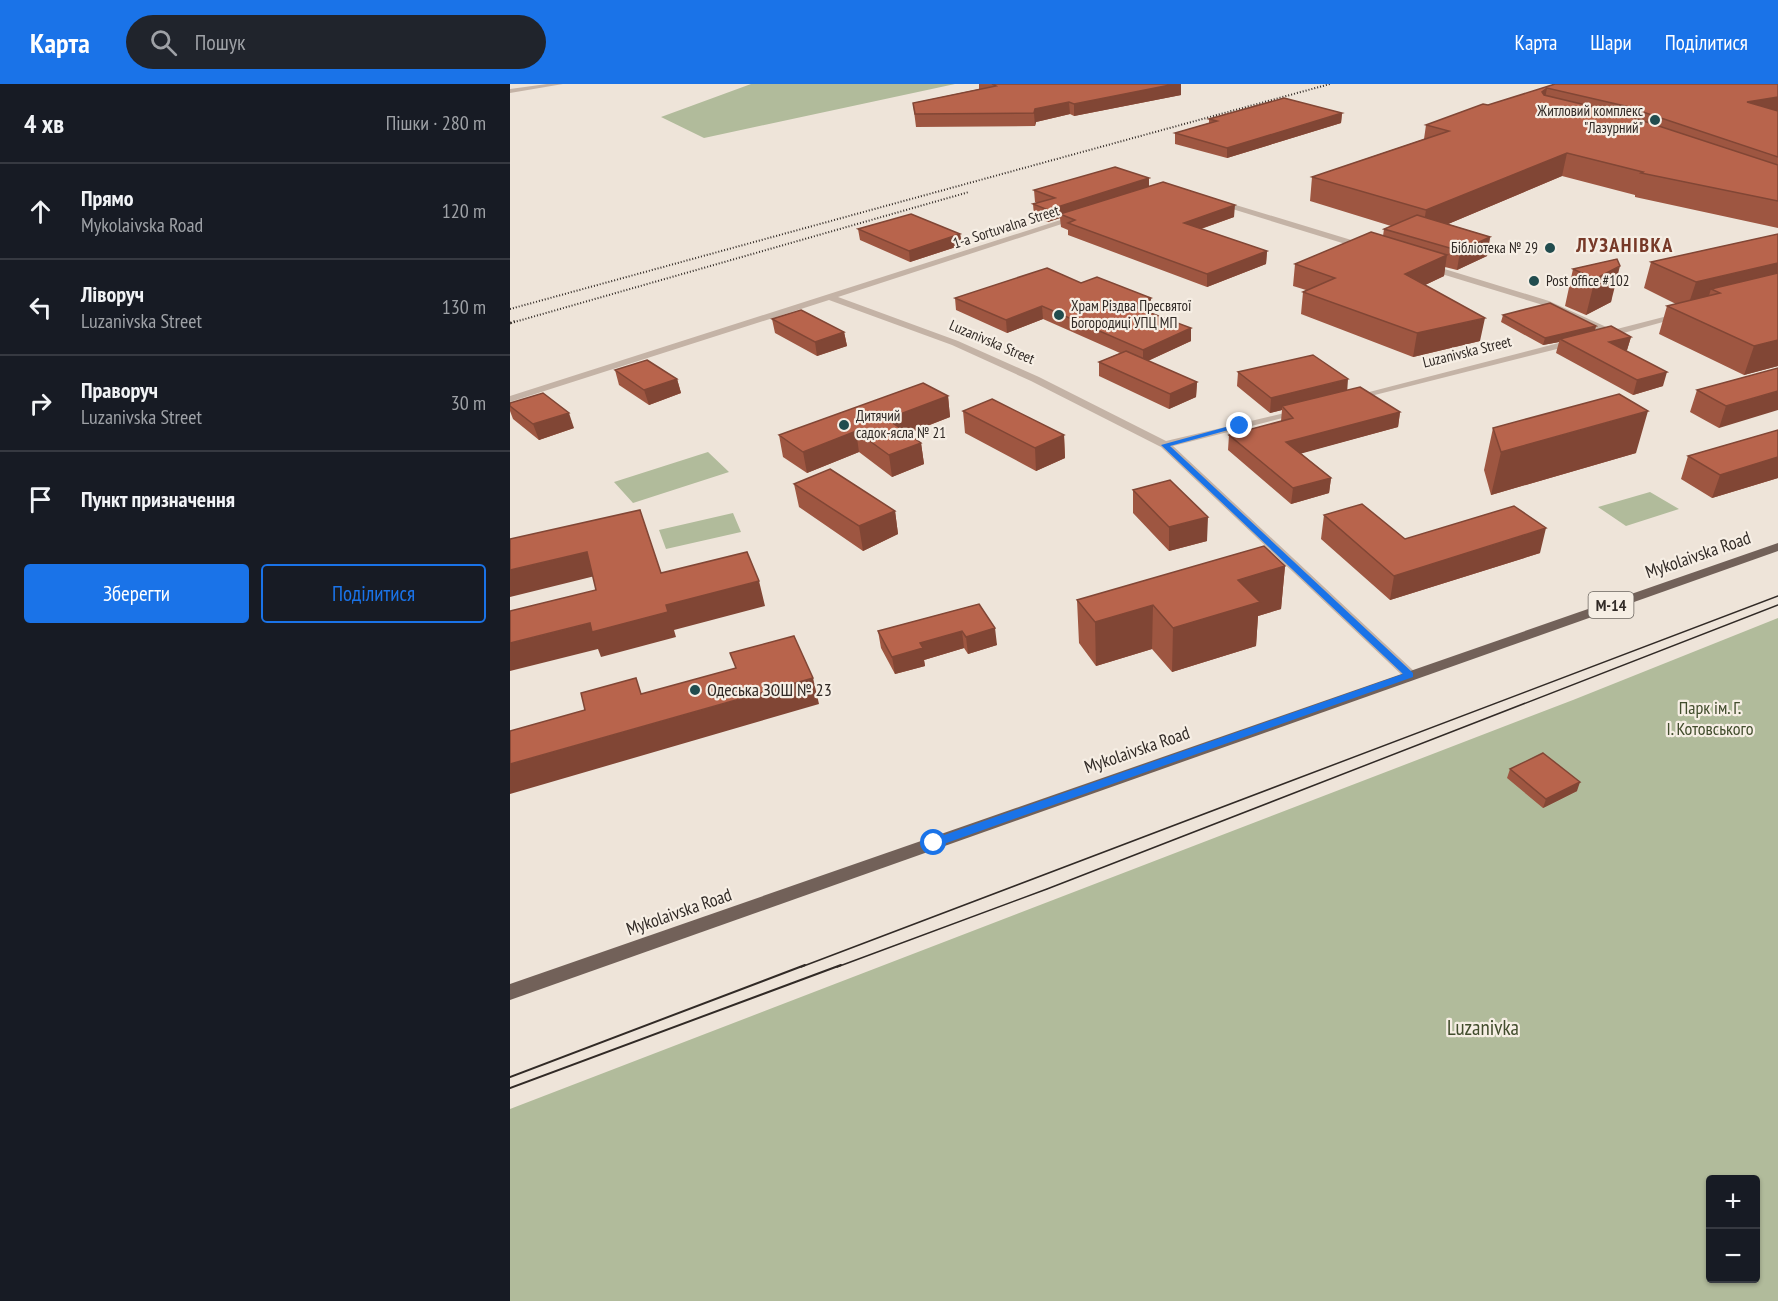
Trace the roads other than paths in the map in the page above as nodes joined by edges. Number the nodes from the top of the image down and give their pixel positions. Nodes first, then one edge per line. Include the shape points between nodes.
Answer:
1 (560, 84) edge
2 (510, 92) edge
3 (1210, 199) edge
4 (1091, 213) edge
5 (1379, 251) edge
6 (1413, 262) edge
7 (832, 298) junction
8 (1692, 313) edge
9 (1611, 333) junction
10 (510, 399) edge
11 (1344, 400) edge
12 (1309, 409) edge
13 (1165, 445) junction
14 (1778, 547) edge
15 (1410, 675) junction
16 (510, 993) edge

1 - 2 street
3 - 5 street
4 - 7 street, 1-a Sortuvalna Street
6 - 9 street via 1546,303
7 - 10 street, 1-a Sortuvalna Street
7 - 13 street, Luzanivska Street via 955,343
8 - 9 street, Luzanivska Street
9 - 11 street, Luzanivska Street
12 - 13 street
13 - 15 street, Luzanivska Street
14 - 15 main road, Mykolaivska Road / М-14
15 - 16 main road, Mykolaivska Road / М-14

